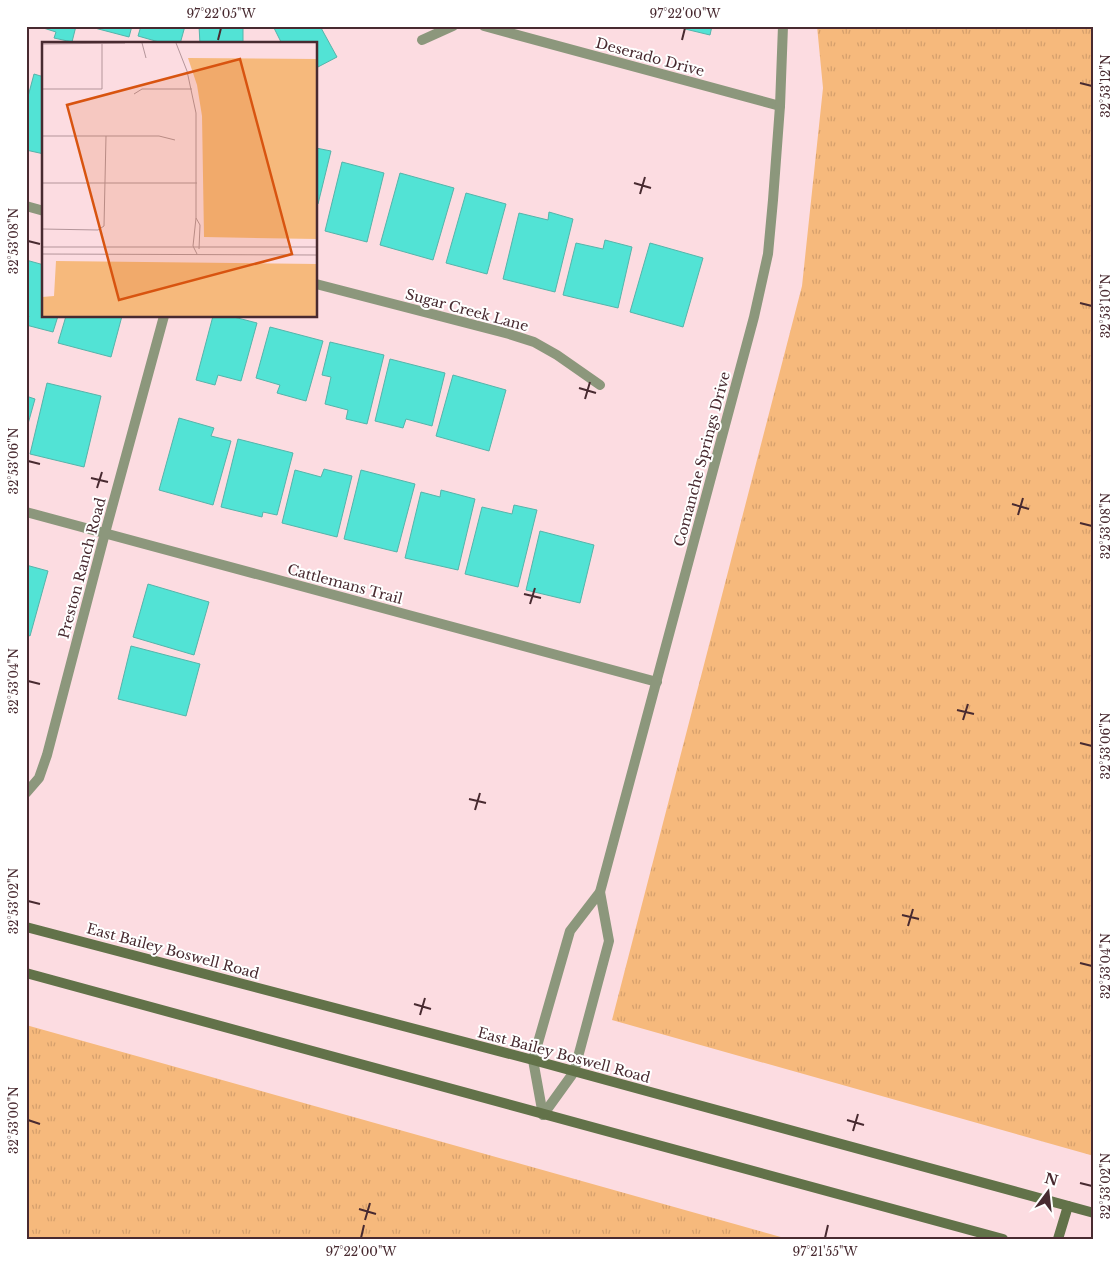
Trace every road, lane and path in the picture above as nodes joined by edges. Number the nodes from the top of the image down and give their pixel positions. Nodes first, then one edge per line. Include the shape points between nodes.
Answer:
1 (453, 26) edge
2 (484, 26) edge
3 (782, 26) edge
4 (422, 40) dead end
5 (780, 106) junction
6 (26, 206) edge
7 (42, 210) edge
8 (318, 285) edge
9 (163, 318) edge
10 (600, 385) dead end
11 (26, 512) edge
12 (105, 533) junction
13 (657, 682) junction
14 (26, 794) edge
15 (600, 892) junction
16 (26, 926) edge
17 (26, 973) edge
18 (533, 1060) junction
19 (574, 1072) junction
20 (543, 1114) junction
21 (1068, 1206) junction
22 (1094, 1213) edge
23 (1004, 1239) edge
24 (1058, 1239) edge

1 - 4 street
2 - 5 street, Deserado Drive
3 - 5 street, Comanche Springs Drive
5 - 13 street, Comanche Springs Drive via 768,254
6 - 7 street
8 - 10 street, Sugar Creek Lane via 534,342
9 - 12 street, Preston Ranch Road
11 - 12 street, Cattlemans Trail
12 - 13 street, Cattlemans Trail
12 - 14 street, Preston Ranch Road via 47,755 39,778
13 - 15 street, Comanche Springs Drive
15 - 18 street, Comanche Springs Drive via 570,931
15 - 19 street, Comanche Springs Drive via 609,941
16 - 18 main road, East Bailey Boswell Road
17 - 20 main road
18 - 19 main road, East Bailey Boswell Road
18 - 20 street, Comanche Springs Drive
19 - 20 street, Comanche Springs Drive
19 - 21 main road, East Bailey Boswell Road
20 - 23 main road
21 - 22 main road, East Bailey Boswell Road
21 - 24 main road

